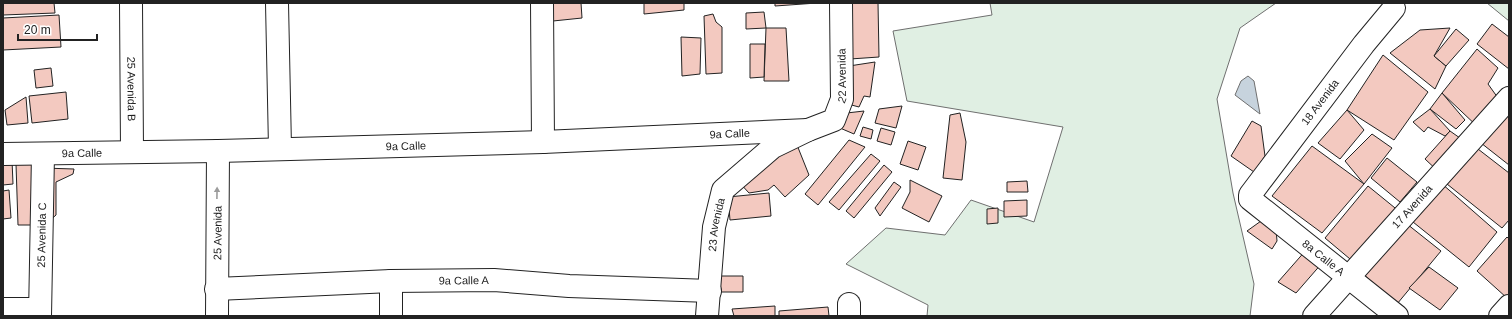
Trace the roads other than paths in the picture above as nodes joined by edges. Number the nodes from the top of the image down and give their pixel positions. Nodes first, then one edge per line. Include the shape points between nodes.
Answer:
1 (131, 3) edge
2 (277, 3) edge
3 (542, 3) edge
4 (841, 3) edge
5 (1394, 8) dead end
6 (1509, 98) edge
7 (808, 130) junction
8 (542, 142) junction
9 (280, 148) junction
10 (132, 151) junction
11 (218, 151) junction
12 (3, 154) edge
13 (43, 154) junction
14 (1250, 198) joint
15 (1348, 276) junction
16 (391, 281) junction
17 (216, 289) junction
18 (710, 291) junction
19 (1509, 306) edge
20 (3, 309) edge
21 (40, 313) edge
22 (217, 316) edge
23 (391, 316) edge
24 (708, 316) edge
25 (1314, 316) edge
26 (1397, 316) edge
27 (1500, 316) edge

1 - 10 street, 25 Avenida B
2 - 9 street
3 - 8 street
4 - 7 street, 22 Avenida via 842,99 834,120
5 - 14 street, 18 Avenida via 1266,173
6 - 15 street, 17 Avenida
7 - 8 street, 9a Calle
7 - 18 street, 23 Avenida via 773,147 723,190 714,227
8 - 9 street, 9a Calle
9 - 11 street, 9a Calle
10 - 11 street, 9a Calle
10 - 13 street, 9a Calle
17 -> 11 street, 25 Avenida
12 - 13 street, 9a Calle
13 - 21 street, 25 Avenida C
14 - 15 street, 8a Calle A
15 - 25 street, 17 Avenida
15 - 26 street, 8a Calle A
16 - 17 street, 9a Calle A
16 - 18 street, 9a Calle A via 494,280 569,286
16 - 23 street
17 - 22 street, 25 Avenida
18 - 24 street, 23 Avenida
19 - 27 street
20 - 21 street

